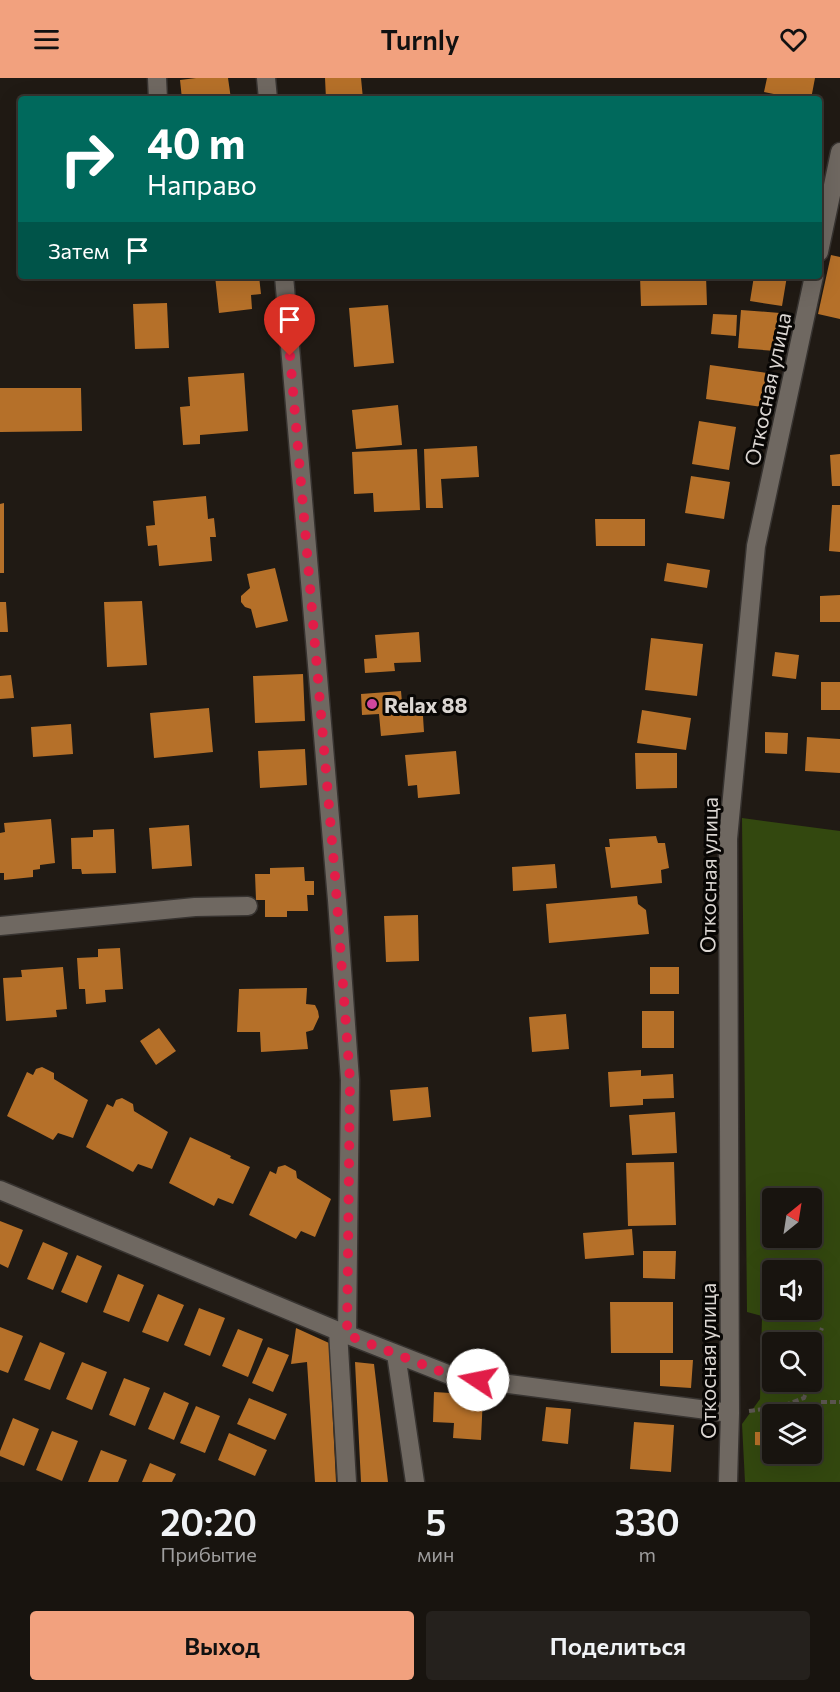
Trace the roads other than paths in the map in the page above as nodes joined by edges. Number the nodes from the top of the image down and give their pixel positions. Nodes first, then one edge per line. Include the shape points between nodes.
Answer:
1 (157, 78) edge
2 (266, 78) edge
3 (158, 96) edge
4 (268, 96) edge
5 (840, 152) edge
6 (822, 238) edge
7 (284, 279) edge
8 (813, 279) edge
9 (248, 906) dead end
10 (0, 926) edge
11 (0, 1190) edge
12 (342, 1333) junction
13 (396, 1354) junction
14 (730, 1413) junction
15 (347, 1482) edge
16 (415, 1482) edge
17 (728, 1482) edge

1 - 3 street
2 - 4 street
5 - 6 street
7 - 12 street via 350,1080
8 - 14 street, Откосная улица via 756,546 728,839
9 - 10 street via 195,907
11 - 12 street
12 - 13 street
12 - 15 street
13 - 14 street via 455,1377
13 - 16 street
14 - 17 street, Откосная улица

